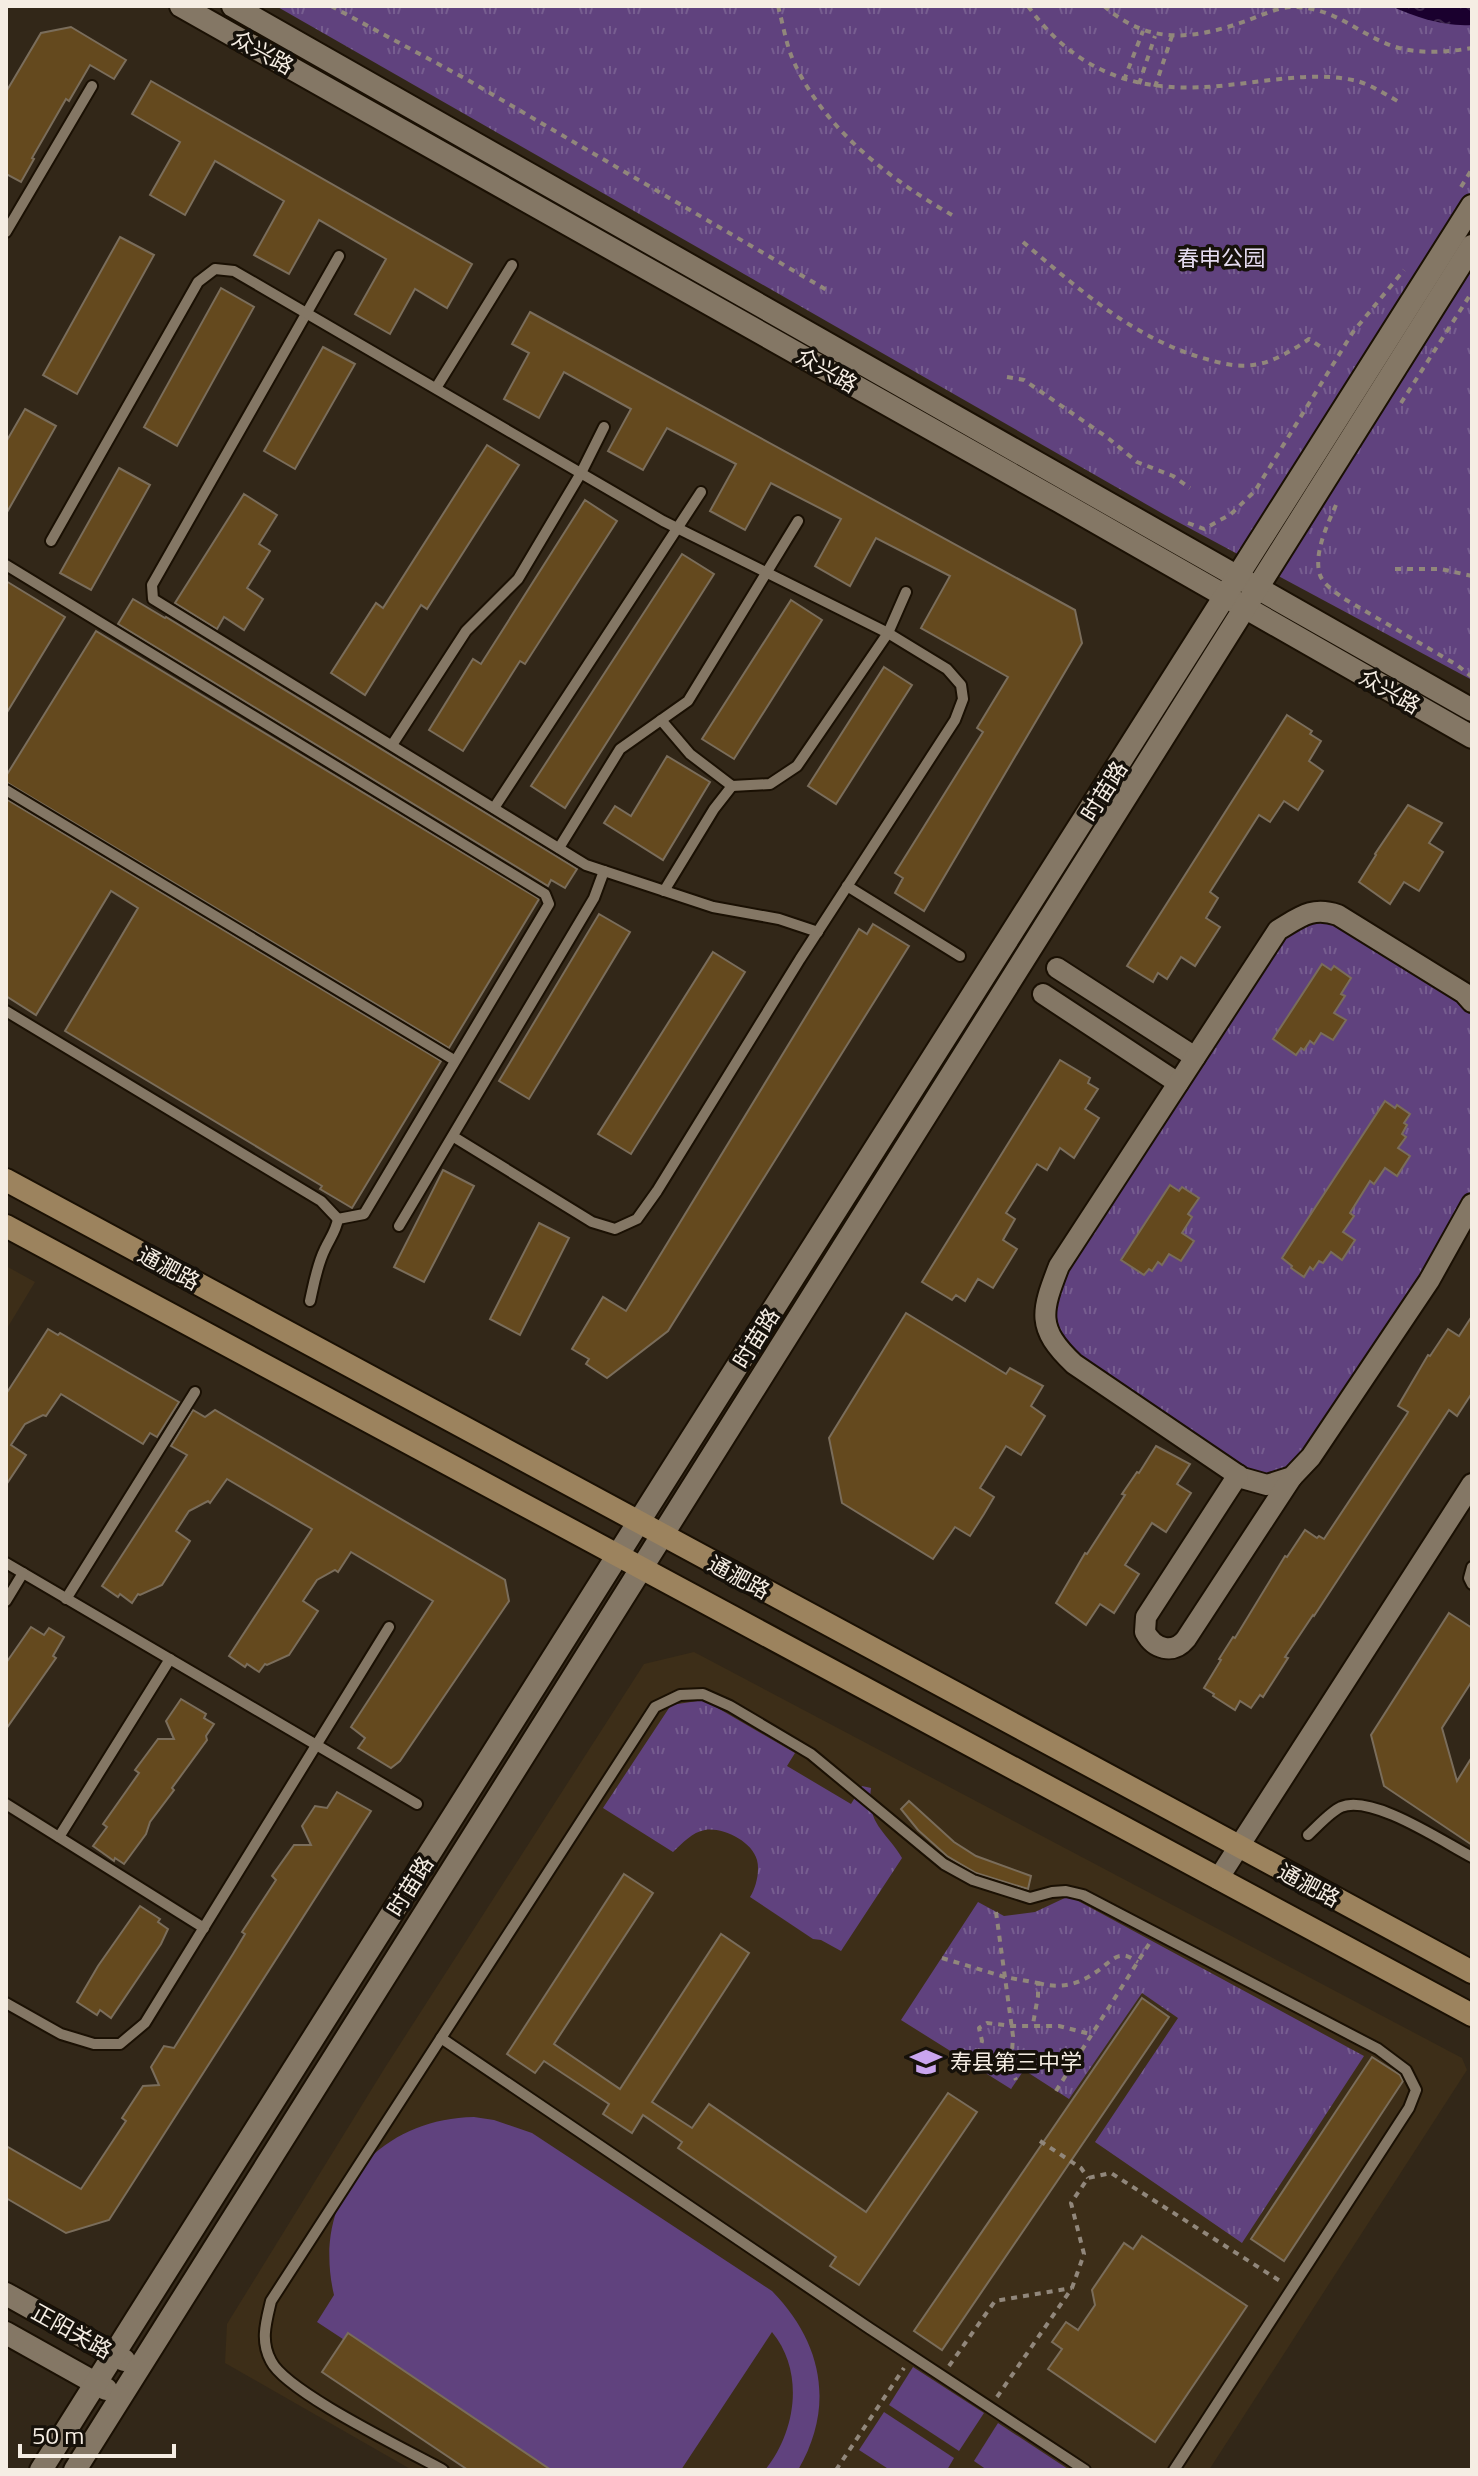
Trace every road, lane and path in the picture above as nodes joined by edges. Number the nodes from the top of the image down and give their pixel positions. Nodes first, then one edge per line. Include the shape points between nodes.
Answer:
1 (181, 6) edge
2 (233, 6) edge
3 (331, 6) edge
4 (778, 6) edge
5 (1028, 6) edge
6 (1104, 6) edge
7 (1143, 31) junction
8 (1155, 36) dead end
9 (1172, 36) junction
10 (1472, 48) edge
11 (1124, 80) junction
12 (1139, 84) junction
13 (92, 86) dead end
14 (1155, 87) junction
15 (1401, 103) dead end
16 (1472, 169) edge
17 (1464, 201) edge
18 (952, 215) dead end
19 (6, 232) edge
20 (1023, 242) dead end
21 (1472, 246) edge
22 (339, 256) dead end
23 (1411, 262) dead end
24 (512, 265) dead end
25 (830, 292) dead end
26 (1472, 292) edge
27 (307, 313) junction
28 (1321, 347) dead end
29 (1007, 377) dead end
30 (436, 388) junction
31 (1397, 410) dead end
32 (604, 427) dead end
33 (581, 473) junction
34 (1190, 488) dead end
35 (701, 492) dead end
36 (1338, 501) dead end
37 (1180, 519) dead end
38 (798, 521) dead end
39 (51, 541) dead end
40 (6, 565) edge
41 (1395, 569) dead end
42 (1472, 576) edge
43 (1258, 588) junction
44 (906, 592) dead end
45 (1237, 602) junction
46 (888, 633) junction
47 (1472, 677) edge
48 (1472, 710) edge
49 (661, 720) junction
50 (1472, 737) edge
51 (392, 745) junction
52 (732, 786) junction
53 (6, 790) edge
54 (494, 808) junction
55 (559, 848) junction
56 (604, 871) junction
57 (847, 886) junction
58 (664, 891) junction
59 (818, 932) junction
60 (960, 956) dead end
61 (1057, 968) dead end
62 (1043, 994) dead end
63 (1472, 1002) edge
64 (6, 1011) edge
65 (1195, 1057) junction
66 (454, 1060) dead end
67 (1178, 1083) junction
68 (454, 1137) junction
69 (6, 1180) edge
70 (1472, 1204) edge
71 (338, 1219) junction
72 (6, 1226) edge
73 (399, 1226) dead end
74 (310, 1301) dead end
75 (195, 1392) dead end
76 (1238, 1475) junction
77 (1292, 1477) junction
78 (1472, 1484) edge
79 (639, 1522) junction
80 (661, 1534) junction
81 (618, 1557) junction
82 (6, 1563) edge
83 (1472, 1567) edge
84 (640, 1569) junction
85 (23, 1573) junction
86 (1472, 1584) edge
87 (66, 1599) junction
88 (6, 1601) edge
89 (389, 1627) dead end
90 (170, 1659) junction
91 (6, 1804) edge
92 (417, 1804) dead end
93 (1308, 1835) dead end
94 (59, 1837) junction
95 (1238, 1847) junction
96 (1472, 1857) edge
97 (1218, 1879) junction
98 (996, 1912) dead end
99 (204, 1928) junction
100 (1156, 1934) junction
101 (942, 1958) dead end
102 (1138, 1962) junction
103 (1472, 1972) edge
104 (1005, 1977) junction
105 (1038, 1983) junction
106 (6, 2003) edge
107 (1472, 2015) edge
108 (1033, 2025) junction
109 (1012, 2026) junction
110 (1091, 2035) junction
111 (441, 2038) junction
112 (975, 2066) dead end
113 (1016, 2080) dead end
114 (1056, 2091) dead end
115 (1040, 2141) dead end
116 (1088, 2178) junction
117 (1072, 2288) junction
118 (1292, 2289) junction
119 (6, 2294) edge
120 (6, 2333) edge
121 (113, 2354) junction
122 (912, 2356) junction
123 (139, 2369) junction
124 (942, 2376) junction
125 (95, 2383) junction
126 (121, 2397) junction
127 (990, 2407) junction
128 (41, 2470) edge
129 (75, 2470) edge
130 (443, 2470) edge
131 (836, 2470) edge
132 (1085, 2470) edge
133 (1174, 2470) edge

1 - 45 street, 众兴路
2 - 43 street, 众兴路
3 - 25 path
4 - 18 path via 791,56 828,117 879,166
5 - 11 path via 1074,54
6 - 7 path
7 - 9 path
7 - 11 path
8 - 12 path
9 - 10 path via 1204,33 1289,7 1341,18 1398,48 1432,53
9 - 14 path
11 - 12 path
12 - 14 path
13 - 19 lane
14 - 15 path via 1319,78 1359,81
16 - 17 path
17 - 45 street, 时苗路
20 - 28 path via 1108,312 1187,355 1226,365 1253,365 1309,339
21 - 43 street, 时苗路
22 - 27 lane
23 - 37 path via 1353,332 1255,491 1231,514 1204,529
24 - 30 lane
26 - 31 path
27 - 30 lane
27 - 39 lane via 234,271 215,269 198,282
27 - 51 lane via 152,585 153,599
29 - 34 path via 1024,380 1137,462
30 - 33 lane
32 - 33 lane
33 - 46 lane via 663,521
33 - 51 lane via 518,579 466,631
35 - 54 lane
36 - 47 path via 1319,557 1319,574 1326,584
38 - 49 lane via 688,701
40 - 71 lane via 545,894 549,904 364,1214
41 - 42 path via 1441,569
43 - 45 street, 时苗路
43 - 48 street, 众兴路
44 - 46 lane
45 - 50 street, 众兴路
45 - 79 street, 时苗路
45 - 80 street, 时苗路
46 - 52 lane via 797,766 770,784
46 - 57 lane via 947,669 961,685 963,699 955,720
49 - 52 lane via 690,754
49 - 55 lane via 620,749
51 - 54 lane
52 - 58 lane
53 - 66 lane
54 - 55 lane
55 - 56 lane
56 - 58 lane
56 - 68 lane via 594,898
57 - 59 lane
57 - 60 lane
58 - 59 lane
59 - 68 lane via 637,1219 615,1229 592,1222
61 - 65 street
62 - 67 street
63 - 65 street via 1322,909 1278,930
64 - 71 lane via 321,1201
65 - 67 street
67 - 76 street via 1059,1266 1047,1296 1045,1323 1055,1346 1074,1364
68 - 73 lane
69 - 79 main road, 通淝路
70 - 77 street via 1429,1281 1311,1457
71 - 74 lane
72 - 81 main road, 通淝路
75 - 87 lane
76 - 77 street via 1267,1485
76 - 77 street via 1146,1617 1145,1632 1160,1647 1176,1648 1186,1639
78 - 95 street
79 - 80 main road, 通淝路
79 - 81 street, 时苗路
80 - 84 street, 时苗路
80 - 95 main road, 通淝路
81 - 84 main road, 通淝路
81 - 121 street, 时苗路
82 - 85 lane
83 - 86 lane
84 - 97 main road, 通淝路
84 - 123 street, 时苗路
85 - 87 lane
85 - 88 lane
87 - 90 lane
89 - 99 lane
90 - 92 lane
90 - 94 lane
91 - 94 lane
93 - 96 lane via 1341,1807 1361,1803
94 - 99 lane
95 - 97 street
95 - 103 main road, 通淝路
97 - 107 main road, 通淝路
98 - 104 path
99 - 106 lane via 145,2023 120,2044 94,2044 61,2034
100 - 102 path
100 - 111 lane via 1083,1895 1066,1891 1030,1898 973,1880 944,1864 811,1754 730,1706 703,1694 680,1695 655,1707
100 - 118 lane via 1378,2049 1406,2070 1416,2090
101 - 104 path
102 - 105 path via 1116,1956 1068,1987
102 - 110 path
104 - 105 path
104 - 109 path
105 - 108 path
108 - 109 path
108 - 110 path
109 - 112 path via 987,2023 979,2028 982,2041
109 - 113 path via 1011,2069
110 - 114 path
111 - 122 lane
111 - 130 lane via 271,2301 263,2335 271,2363 299,2390
115 - 116 path
116 - 117 path via 1071,2203 1084,2254
116 - 118 path via 1111,2173
117 - 124 path via 995,2301
117 - 127 path
118 - 133 lane
119 - 121 street, 正阳关路
120 - 125 street, 正阳关路
121 - 123 street, 正阳关路
121 - 125 street, 时苗路
122 - 124 lane
122 - 131 path
123 - 126 street, 时苗路
124 - 127 lane
125 - 126 street, 正阳关路
125 - 128 street, 时苗路
126 - 129 street, 时苗路
127 - 132 lane

